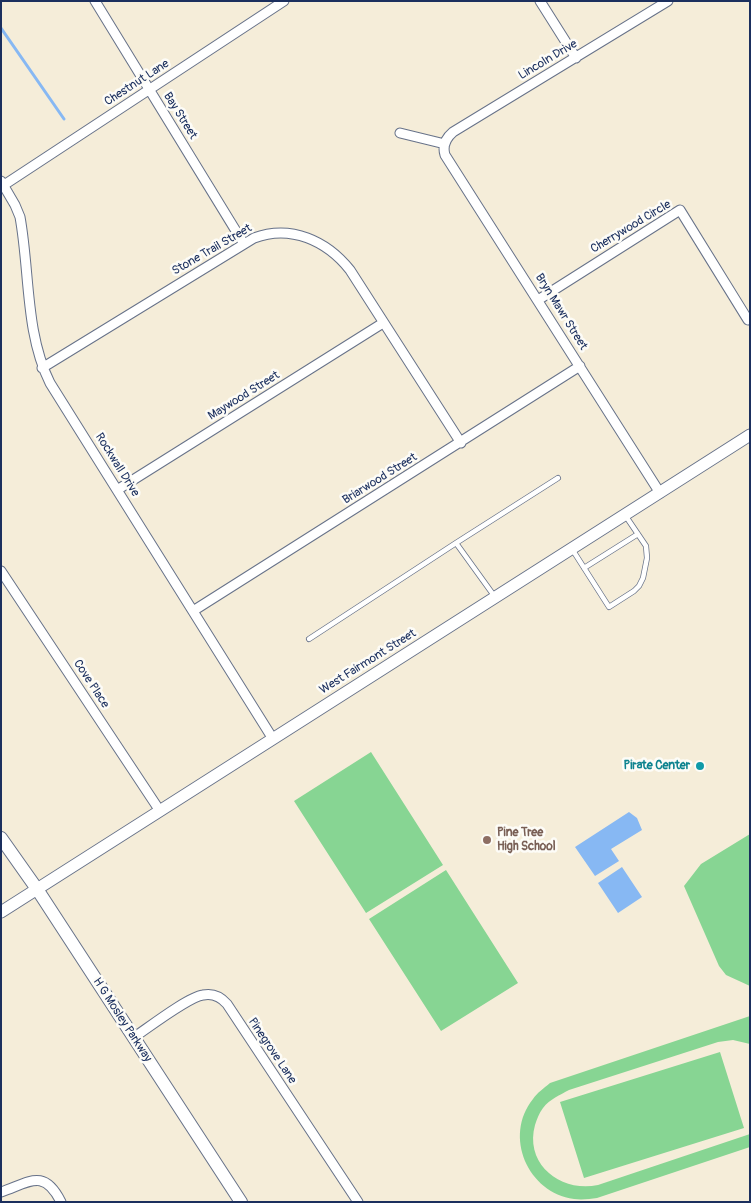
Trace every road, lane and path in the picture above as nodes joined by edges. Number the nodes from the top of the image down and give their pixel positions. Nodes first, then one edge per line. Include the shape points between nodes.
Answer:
1 (95, 1) edge
2 (284, 1) edge
3 (540, 1) edge
4 (668, 1) edge
5 (576, 58) junction
6 (150, 90) junction
7 (400, 133) dead end
8 (445, 144) junction
9 (3, 183) edge
10 (244, 244) junction
11 (538, 300) junction
12 (748, 320) dead end
13 (383, 323) junction
14 (580, 366) junction
15 (42, 368) junction
16 (750, 435) edge
17 (461, 443) junction
18 (558, 478) dead end
19 (117, 490) junction
20 (660, 494) junction
21 (625, 515) junction
22 (638, 534) junction
23 (456, 543) junction
24 (572, 549) junction
25 (584, 568) junction
26 (1, 571) edge
27 (496, 598) junction
28 (193, 611) junction
29 (309, 639) dead end
30 (273, 739) junction
31 (160, 811) junction
32 (1, 838) edge
33 (37, 889) junction
34 (1, 912) edge
35 (133, 1038) junction
36 (1, 1192) edge
37 (61, 1202) edge
38 (241, 1202) edge
39 (358, 1202) edge

1 - 6 street, Bay Street
2 - 6 street, Chestnut Lane
3 - 5 street
4 - 5 street, Lincoln Drive
5 - 8 street, Lincoln Drive via 454,132
6 - 9 street, Chestnut Lane
6 - 10 street, Bay Street
7 - 8 street
8 - 11 street, Bryn Mawr Street via 444,151
9 - 15 street, Rockwall Drive via 20,217 33,330
10 - 13 street, Stone Trail Street via 273,233 296,235 321,243 350,270
10 - 15 street, Stone Trail Street
11 - 12 street, Cherrywood Circle via 680,210
11 - 14 street, Bryn Mawr Street
13 - 17 street, Stone Trail Street
13 - 19 street, Maywood Street
14 - 17 street, Briarwood Street
14 - 20 street, Bryn Mawr Street
15 - 19 street, Rockwall Drive
16 - 20 street, West Fairmont Street
17 - 28 street, Briarwood Street
18 - 23 lane
19 - 28 street, Rockwall Drive
20 - 21 street, West Fairmont Street
21 - 22 lane
21 - 24 street, West Fairmont Street
22 - 25 lane
22 - 25 lane via 647,550 643,578 634,591 609,607
23 - 27 lane
23 - 29 lane
24 - 25 lane
24 - 27 street, West Fairmont Street
26 - 31 street, Cove Place
27 - 30 street, West Fairmont Street
28 - 30 street, Rockwall Drive
30 - 31 street, West Fairmont Street
31 - 33 street, West Fairmont Street
32 - 33 main road, H G Mosley Parkway
33 - 34 street, West Fairmont Street
33 - 35 main road, H G Mosley Parkway
35 - 38 main road, H G Mosley Parkway
35 - 39 street, Pinegrove Lane via 196,997 209,994 221,998
36 - 37 street via 41,1180 52,1186

